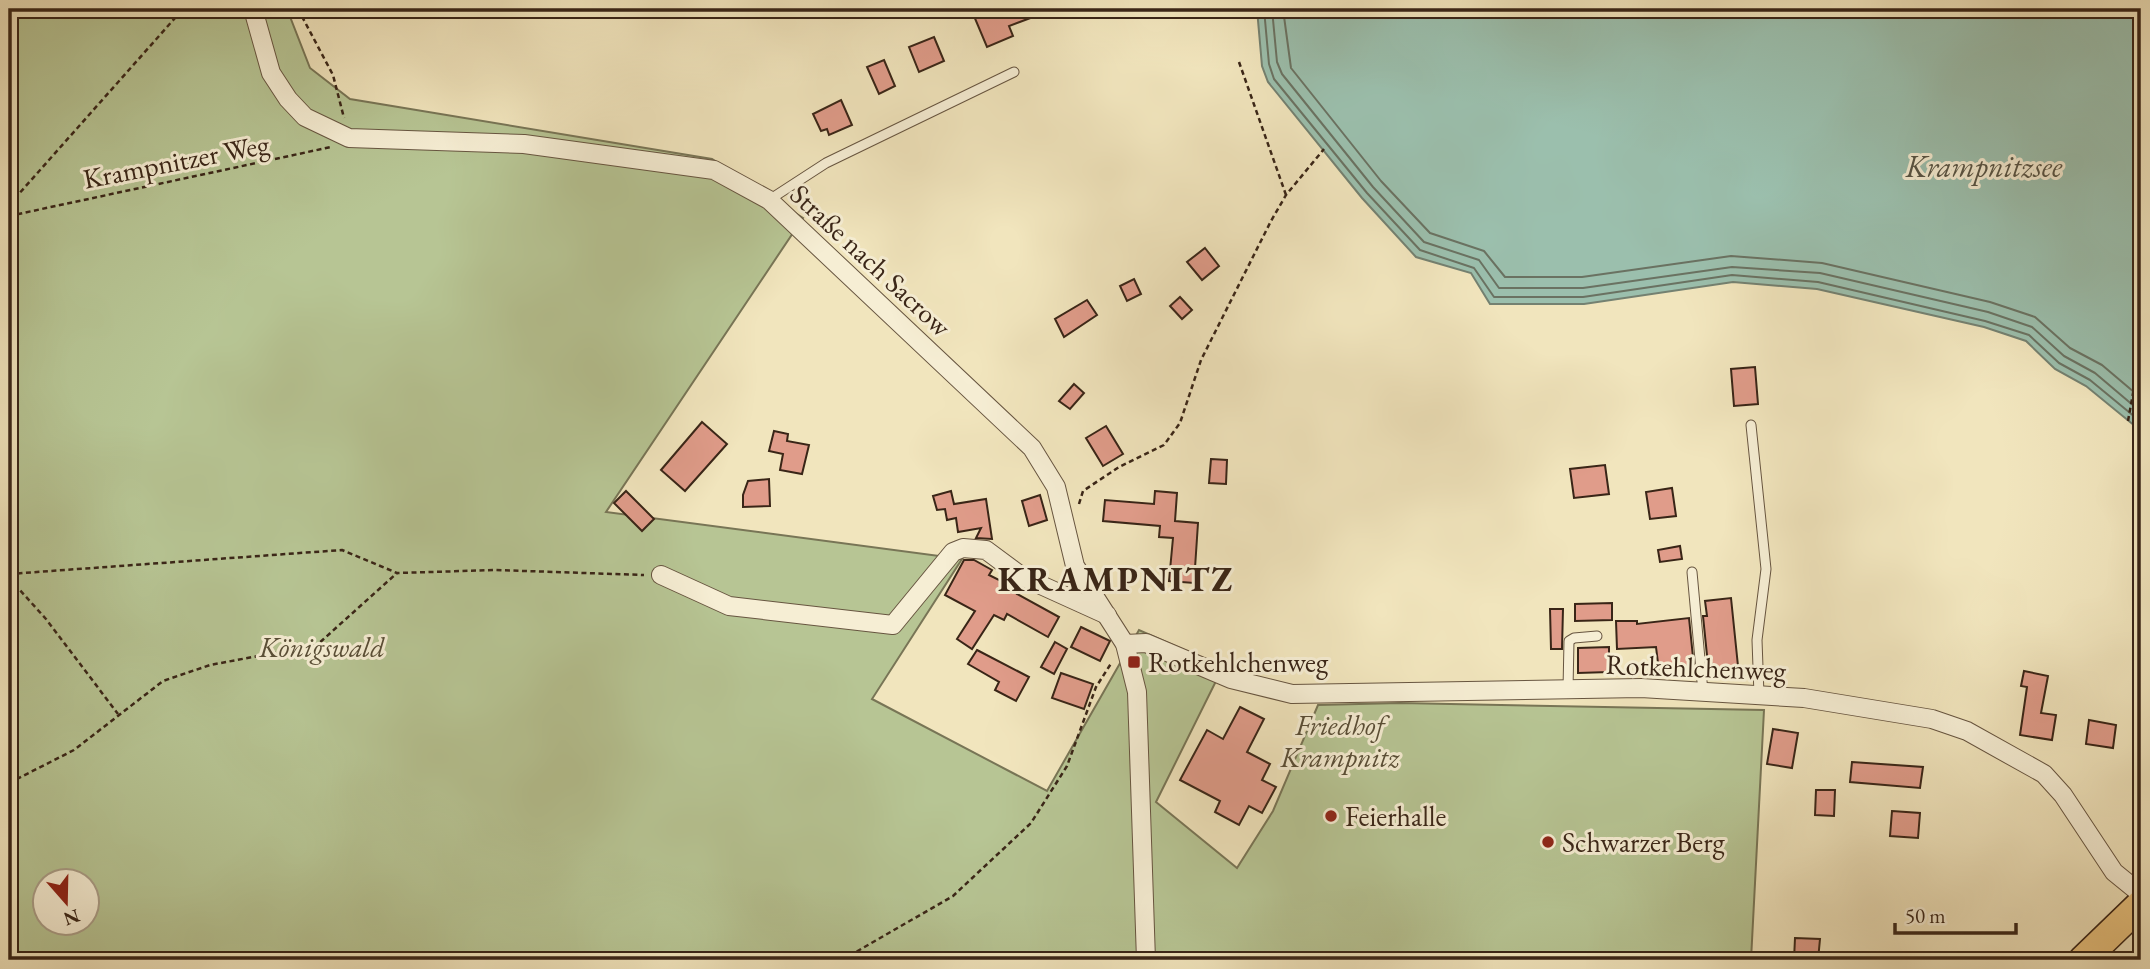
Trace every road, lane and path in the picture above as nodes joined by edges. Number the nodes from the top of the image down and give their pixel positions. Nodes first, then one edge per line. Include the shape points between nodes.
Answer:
1 (183, 9) edge
2 (253, 9) edge
3 (298, 9) edge
4 (1240, 62) dead end
5 (1014, 72) dead end
6 (349, 138) junction
7 (1324, 149) dead end
8 (1286, 195) junction
9 (769, 200) junction
10 (9, 205) edge
11 (9, 216) edge
12 (2141, 349) edge
13 (2128, 421) dead end
14 (1751, 425) dead end
15 (1070, 534) junction
16 (1692, 572) dead end
17 (397, 573) junction
18 (661, 575) joint
19 (9, 576) edge
20 (1108, 615) junction
21 (1597, 636) dead end
22 (1125, 644) junction
23 (1568, 690) junction
24 (1703, 692) junction
25 (1759, 695) junction
26 (118, 714) junction
27 (9, 783) edge
28 (2141, 894) edge
29 (2141, 904) edge
30 (842, 960) edge
31 (1146, 960) edge
32 (2083, 960) edge

1 - 10 path
2 - 6 street, Straße nach Sacrow via 271,73 288,99 305,117
3 - 6 path via 333,75
4 - 8 path
5 - 9 lane via 826,163
6 - 9 street, Straße nach Sacrow via 524,144 714,170
6 - 11 path, Krampnitzer Weg via 322,152
7 - 8 path
8 - 15 path via 1201,360 1180,423 1164,445 1083,491
9 - 15 street, Straße nach Sacrow via 1032,449 1056,488
12 - 13 path
14 - 25 lane via 1766,569 1757,640
15 - 20 street, Straße nach Sacrow via 1075,566
16 - 24 lane
17 - 18 path via 496,570
17 - 19 path via 342,550
17 - 26 path via 317,645 211,665 163,681
18 - 20 street via 729,606 893,625 953,552 986,550 1021,576
19 - 26 path
20 - 22 street, Straße nach Sacrow
21 - 23 lane via 1569,641
22 - 23 street, Rotkehlchenweg via 1146,643 1231,680 1292,694
22 - 30 path via 1096,687 1067,766 1031,823 953,896
22 - 31 street via 1137,692
23 - 24 street, Rotkehlchenweg
24 - 25 street, Rotkehlchenweg
25 - 28 street, Rotkehlchenweg via 1932,719 1991,743 2044,774 2063,794 2114,872
26 - 27 path via 74,750
29 - 32 main road

